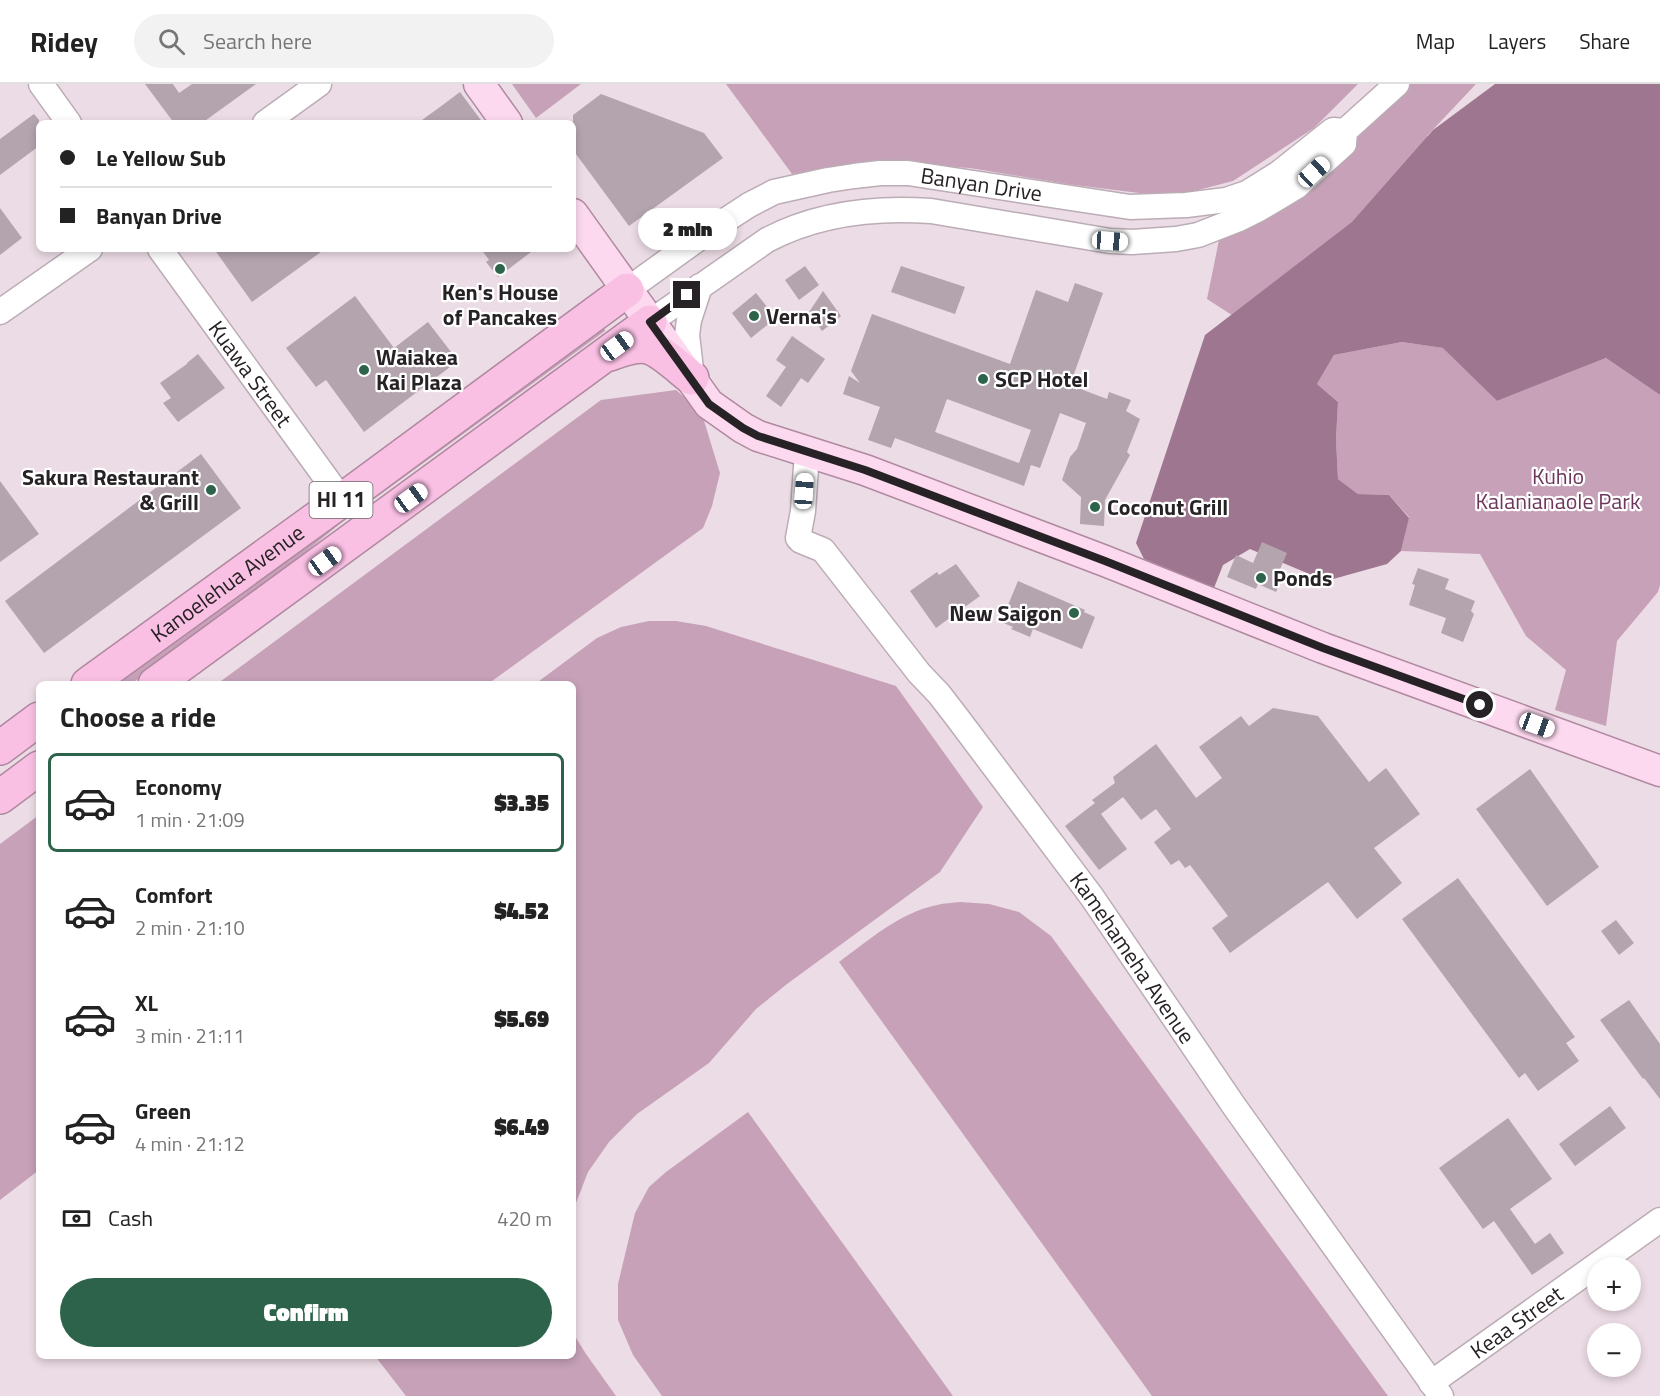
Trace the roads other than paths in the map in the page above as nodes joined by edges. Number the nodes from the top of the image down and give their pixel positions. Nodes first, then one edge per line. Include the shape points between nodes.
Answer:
1 (40, 84) edge
2 (319, 84) edge
3 (479, 84) edge
4 (1397, 84) edge
5 (67, 120) edge
6 (269, 120) edge
7 (505, 120) edge
8 (1345, 131) junction
9 (576, 218) edge
10 (86, 252) edge
11 (162, 252) edge
12 (700, 286) junction
13 (627, 290) junction
14 (0, 312) edge
15 (650, 322) junction
16 (605, 355) junction
17 (692, 378) junction
18 (800, 450) junction
19 (342, 500) junction
20 (92, 681) edge
21 (159, 681) edge
22 (36, 721) edge
23 (0, 748) edge
24 (36, 770) edge
25 (1660, 771) edge
26 (0, 797) edge
27 (1660, 1220) edge
28 (1436, 1390) edge

1 - 5 street
2 - 6 street
3 - 7 main road
4 - 8 street, Banyan Drive
8 - 12 street, Banyan Drive via 1344,144 1296,186 1239,219 1198,235 1132,242 931,211 857,212 786,230
8 - 13 street, Banyan Drive via 1333,130 1279,173 1247,192 1206,203 1130,207 908,173 846,177 774,192 709,231
9 - 13 main road
10 - 14 street
11 - 19 street, Kuawa Street
12 - 15 street, Banyan Drive
12 - 17 street via 687,335
13 - 15 main road
13 - 19 highway, Kanoelehua Avenue / HI 11
15 - 16 highway, Kanoelehua Avenue / HI 11
15 - 17 main road
16 - 17 highway via 647,347
16 - 21 highway, Kanoelehua Avenue / HI 11
17 - 18 main road via 709,404 743,428
18 - 25 main road via 865,470 1323,648
18 - 28 street, Kamehameha Avenue via 800,539 823,550 939,694 1092,897 1234,1106
19 - 20 highway, Kanoelehua Avenue / HI 11
22 - 23 highway
24 - 26 highway
27 - 28 street, Keaa Street

